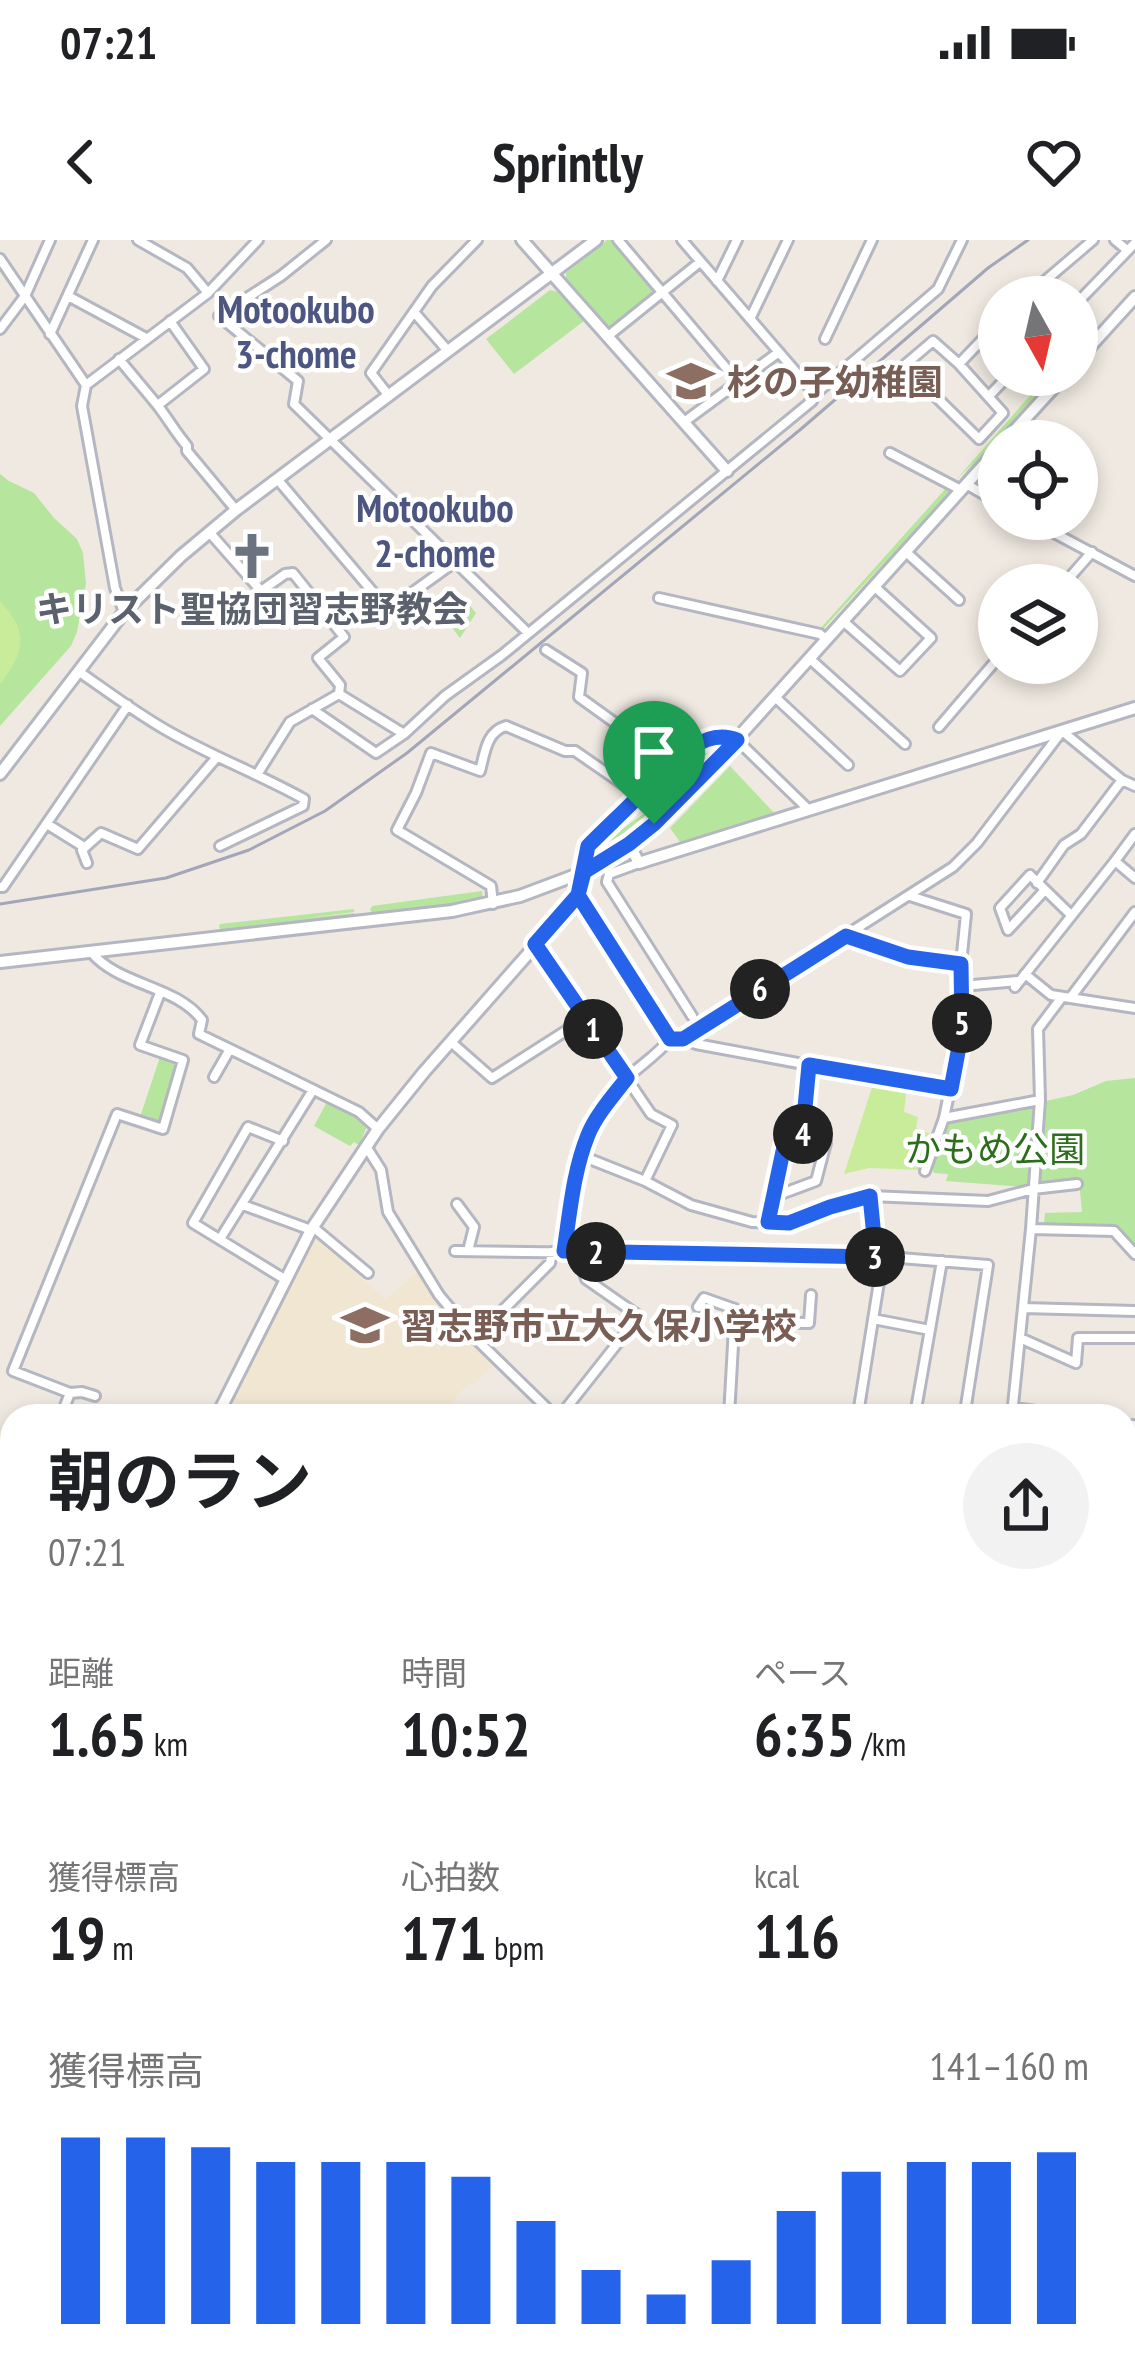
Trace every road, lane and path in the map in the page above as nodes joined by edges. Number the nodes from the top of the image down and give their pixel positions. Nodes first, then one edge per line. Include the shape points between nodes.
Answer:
1 (50, 240) edge
2 (138, 240) edge
3 (258, 240) edge
4 (326, 240) edge
5 (477, 240) edge
6 (522, 240) edge
7 (596, 240) edge
8 (618, 240) edge
9 (682, 240) edge
10 (737, 240) edge
11 (788, 240) edge
12 (872, 240) edge
13 (962, 240) edge
14 (1093, 240) edge
15 (1115, 240) edge
16 (90, 241) edge
17 (1131, 246) edge
18 (0, 260) edge
19 (700, 262) junction
20 (552, 272) junction
21 (1051, 276) edge
22 (717, 281) junction
23 (1098, 281) edge
24 (662, 292) junction
25 (208, 293) junction
26 (25, 296) junction
27 (68, 296) junction
28 (1135, 297) edge
29 (413, 312) junction
30 (750, 319) junction
31 (170, 321) junction
32 (0, 329) edge
33 (50, 334) junction
34 (607, 336) junction
35 (146, 338) junction
36 (1098, 338) edge
37 (825, 339) dead end
38 (978, 344) edge
39 (449, 352) junction
40 (779, 352) junction
41 (119, 359) junction
42 (959, 364) junction
43 (738, 382) junction
44 (86, 385) junction
45 (815, 394) junction
46 (389, 396) junction
47 (1046, 396) edge
48 (988, 397) joint
49 (158, 405) junction
50 (1024, 420) edge
51 (684, 422) junction
52 (332, 440) junction
53 (890, 453) dead end
54 (727, 471) junction
55 (978, 471) edge
56 (278, 480) junction
57 (964, 487) junction
58 (978, 493) edge
59 (236, 510) junction
60 (208, 532) junction
61 (1069, 540) edge
62 (906, 552) junction
63 (1092, 552) junction
64 (456, 561) junction
65 (1081, 564) edge
66 (1135, 576) edge
67 (874, 586) junction
68 (659, 598) dead end
69 (959, 600) dead end
70 (124, 612) junction
71 (843, 621) junction
72 (528, 633) junction
73 (826, 639) junction
74 (546, 650) dead end
75 (809, 658) junction
76 (79, 671) junction
77 (978, 682) edge
78 (339, 694) junction
79 (775, 698) junction
80 (128, 705) junction
81 (1135, 708) edge
82 (312, 709) junction
83 (661, 724) dead end
84 (939, 727) dead end
85 (1062, 731) junction
86 (404, 734) junction
87 (737, 740) junction
88 (905, 743) dead end
89 (646, 746) junction
90 (217, 757) junction
91 (672, 764) junction
92 (848, 765) dead end
93 (258, 773) junction
94 (0, 774) edge
95 (1122, 780) junction
96 (1135, 786) edge
97 (640, 796) junction
98 (809, 810) junction
99 (46, 824) junction
100 (1135, 835) edge
101 (629, 844) junction
102 (220, 846) dead end
103 (84, 847) junction
104 (1115, 860) junction
105 (639, 862) junction
106 (87, 863) dead end
107 (584, 872) junction
108 (1135, 878) edge
109 (0, 887) edge
110 (1040, 887) junction
111 (578, 895) junction
112 (909, 896) junction
113 (493, 904) junction
114 (1135, 913) edge
115 (1071, 914) junction
116 (846, 936) junction
117 (535, 944) junction
118 (91, 952) junction
119 (0, 962) edge
120 (961, 964) junction
121 (1020, 981) junction
122 (962, 986) junction
123 (160, 993) junction
124 (1066, 997) junction
125 (1135, 1008) edge
126 (692, 1016) dead end
127 (586, 1018) junction
128 (677, 1039) junction
129 (450, 1042) junction
130 (230, 1049) junction
131 (809, 1065) junction
132 (214, 1077) dead end
133 (627, 1078) junction
134 (951, 1089) junction
135 (313, 1090) junction
136 (1040, 1100) junction
137 (944, 1118) junction
138 (378, 1129) junction
139 (802, 1139) junction
140 (283, 1141) junction
141 (367, 1148) junction
142 (581, 1156) junction
143 (926, 1172) dead end
144 (645, 1181) junction
145 (1077, 1184) dead end
146 (1033, 1189) junction
147 (870, 1196) junction
148 (773, 1197) junction
149 (243, 1204) junction
150 (457, 1204) dead end
151 (768, 1222) junction
152 (1031, 1228) junction
153 (312, 1229) junction
154 (220, 1239) junction
155 (455, 1251) dead end
156 (468, 1251) junction
157 (564, 1251) junction
158 (552, 1252) junction
159 (590, 1252) junction
160 (1135, 1254) edge
161 (879, 1257) junction
162 (942, 1261) junction
163 (368, 1274) dead end
164 (286, 1280) junction
165 (811, 1295) dead end
166 (698, 1307) dead end
167 (1023, 1308) junction
168 (1135, 1311) edge
169 (873, 1319) junction
170 (736, 1322) junction
171 (930, 1330) junction
172 (1020, 1337) junction
173 (475, 1338) junction
174 (1135, 1338) edge
175 (70, 1393) junction
176 (95, 1396) dead end
177 (66, 1404) edge
178 (223, 1404) edge
179 (545, 1404) edge
180 (568, 1404) edge
181 (730, 1404) edge
182 (860, 1404) edge
183 (917, 1404) edge
184 (966, 1404) edge
185 (1013, 1404) edge

1 - 26 street
2 - 25 street via 187,268
3 - 25 street
4 - 52 street via 219,316 298,381 294,404
5 - 29 street
6 - 20 street
7 - 20 street
8 - 24 street
9 - 19 street
10 - 22 street
11 - 30 street
12 - 37 street
13 - 45 street via 938,289
14 - 21 street
15 - 17 street
16 - 27 street
17 - 23 street
18 - 26 street
19 - 22 street
19 - 24 street
20 - 34 street
20 - 39 street
22 - 30 street
24 - 34 street
24 - 43 street
25 - 31 street
26 - 32 street
26 - 33 street
27 - 33 street
27 - 35 street
28 - 36 street
29 - 39 street
29 - 46 street via 371,373
30 - 40 street
31 - 35 street
31 - 49 street via 204,369
33 - 44 street
34 - 51 street
35 - 41 street
38 - 42 street
39 - 46 street
40 - 43 street
40 - 45 street
41 - 44 street
41 - 49 street
42 - 48 street
42 - 48 street via 933,340 900,369 979,439 1003,413
43 - 51 street
44 - 70 street via 82,406
45 - 54 street
46 - 52 street
47 - 50 street
49 - 59 street
51 - 54 street
52 - 56 street
52 - 64 street
53 - 57 street
54 - 72 street
55 - 57 street
56 - 59 street
56 - 64 street via 388,610
57 - 58 street
57 - 62 street
59 - 60 street
60 - 70 street
60 - 78 street via 261,591 292,573 344,637 318,658
61 - 63 street
62 - 67 street
62 - 69 street
63 - 65 street
63 - 66 street
64 - 72 street
67 - 71 street
67 - 71 street via 931,638 900,671
68 - 73 street
70 - 76 street
71 - 73 street
72 - 86 street
73 - 75 street
74 - 89 street via 582,673 579,697
75 - 79 street
75 - 88 street
76 - 80 street
76 - 94 street
77 - 84 street
78 - 82 street
78 - 86 street
79 - 87 street
79 - 92 street
80 - 90 street
80 - 99 street
81 - 85 street
82 - 86 street via 376,754
82 - 93 street via 290,722
83 - 89 street
85 - 95 street
85 - 98 street
85 - 112 street via 976,843
87 - 91 street via 716,736
87 - 98 street
87 - 101 street
89 - 91 street
90 - 93 street
90 - 103 street via 138,850 101,833
91 - 97 street
93 - 102 street via 304,799 303,806
95 - 96 street
95 - 110 street via 1082,834 1064,844
97 - 107 street via 588,846
97 - 113 street via 575,751 506,726 489,739 479,771 431,753 397,830 484,880
98 - 105 street
99 - 103 street
99 - 109 street
100 - 104 street
101 - 105 street
101 - 107 street
103 - 106 street
104 - 108 street
104 - 115 street
105 - 126 street via 607,882
107 - 111 street
107 - 113 street
110 - 110 street via 1030,875 1000,908 1008,930
110 - 115 street
111 - 117 street
111 - 128 street
112 - 116 street
112 - 120 street via 966,914
113 - 118 street
114 - 124 street
115 - 121 street
116 - 120 street
116 - 128 street
117 - 127 street
117 - 129 street
118 - 119 street
118 - 123 street
120 - 122 street
121 - 122 street
121 - 124 street
122 - 134 street
123 - 130 street via 200,1015 199,1034
123 - 175 street via 140,1046 183,1060 163,1129 117,1114 14,1371
124 - 125 street
124 - 136 street via 1038,1029
127 - 129 street via 492,1078
127 - 133 street
128 - 131 street
128 - 133 street
129 - 138 street
130 - 132 street
130 - 135 street
131 - 134 street
131 - 139 street
133 - 142 street
133 - 144 street via 651,1114 672,1126
134 - 137 street
135 - 138 street
135 - 140 street
136 - 137 street
136 - 146 street
137 - 143 street
138 - 141 street
139 - 148 street via 786,1137
139 - 148 street via 826,1143 816,1181
140 - 149 street
140 - 154 street via 248,1127 194,1222
141 - 153 street
141 - 173 street via 403,1240
142 - 144 street
142 - 157 street
144 - 151 street via 691,1205
145 - 146 street
146 - 147 street via 988,1201
146 - 152 street
147 - 151 street via 789,1223
147 - 161 street
148 - 151 street
149 - 153 street
149 - 154 street
150 - 156 street via 474,1227
152 - 160 street via 1114,1232
152 - 167 street
153 - 163 street
153 - 164 street
154 - 164 street
155 - 156 street
156 - 158 street
157 - 158 street
157 - 159 street
158 - 173 street
159 - 161 street
159 - 180 street via 586,1279 639,1316
161 - 162 street
161 - 169 street
162 - 171 street
162 - 184 street via 988,1264
164 - 178 street
165 - 170 street via 809,1323
166 - 170 street via 704,1298 721,1302 735,1309
167 - 168 street
167 - 172 street
169 - 171 street
169 - 182 street
170 - 181 street
171 - 183 street
172 - 174 street via 1076,1363 1078,1338
172 - 185 street
173 - 179 street
175 - 176 street
175 - 177 street

